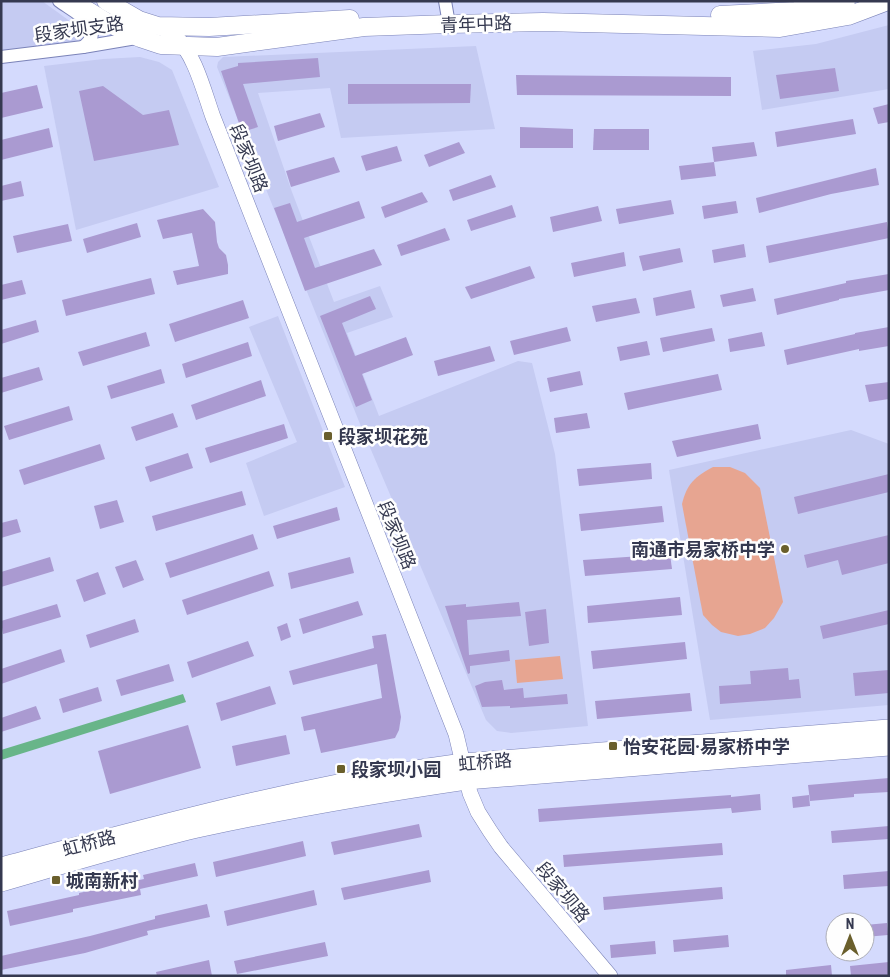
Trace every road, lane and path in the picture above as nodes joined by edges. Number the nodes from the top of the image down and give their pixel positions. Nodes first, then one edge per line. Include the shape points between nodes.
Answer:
1 (59, 1) edge
2 (72, 1) edge
3 (105, 1) edge
4 (123, 1) edge
5 (846, 1) edge
6 (888, 1) edge
7 (447, 13) edge
8 (139, 20) junction
9 (158, 26) junction
10 (140, 38) junction
11 (161, 45) junction
12 (83, 47) junction
13 (1, 57) edge
14 (198, 77) junction
15 (889, 729) edge
16 (889, 746) edge
17 (465, 771) junction
18 (1, 866) edge
19 (1, 882) edge
20 (610, 976) edge

1 - 12 street via 90,25 92,36
2 - 10 main road, 青年中路
3 - 8 main road, 青年中路
3 - 10 main road via 121,24
4 - 8 main road
5 - 7 main road, 青年中路 via 794,12 700,16 566,11
6 - 7 main road, 青年中路 via 848,16 780,28 543,22
7 - 9 main road, 青年中路 via 218,26
7 - 11 main road, 青年中路 via 217,47
8 - 9 main road, 青年中路
9 - 10 street, 段家坝支路
9 - 14 street, 段家坝路 via 176,37 187,51
10 - 11 main road, 青年中路
10 - 12 street, 段家坝支路
11 - 14 street, 段家坝路 via 186,62
12 - 13 street, 段家坝支路
14 - 17 street, 段家坝路 via 456,734
15 - 17 main road, 虹桥路
16 - 17 main road, 虹桥路
17 - 18 main road, 虹桥路 via 402,771 208,812
17 - 19 main road, 虹桥路 via 200,828
17 - 20 street, 段家坝路 via 478,812 501,848

